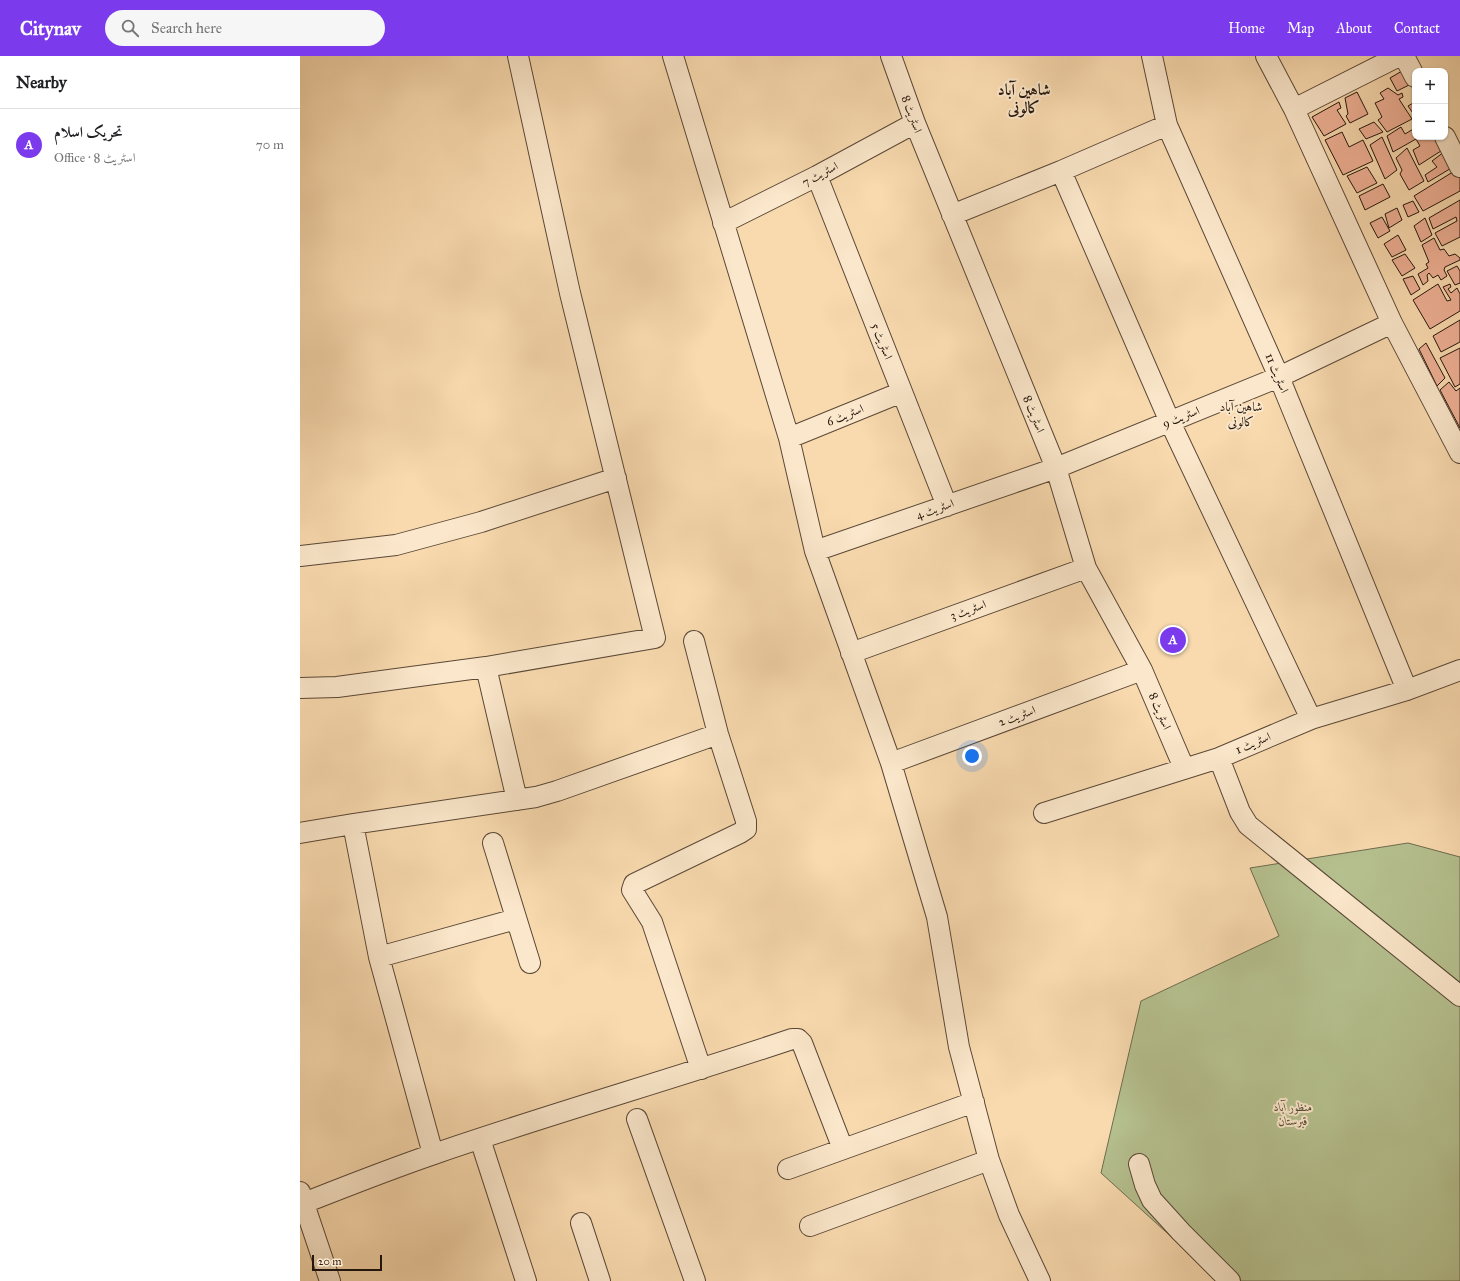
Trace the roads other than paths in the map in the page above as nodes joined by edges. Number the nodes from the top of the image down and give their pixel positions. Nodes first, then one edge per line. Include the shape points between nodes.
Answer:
1 (518, 56) edge
2 (672, 56) edge
3 (891, 56) edge
4 (1152, 56) edge
5 (1266, 56) edge
6 (1399, 56) edge
7 (1404, 56) edge
8 (1412, 71) edge
9 (1294, 109) junction
10 (915, 123) junction
11 (1167, 125) junction
12 (1446, 140) edge
13 (1460, 167) edge
14 (1061, 171) junction
15 (817, 176) junction
16 (952, 215) junction
17 (724, 223) junction
18 (1392, 323) junction
19 (1279, 377) junction
20 (902, 392) junction
21 (1170, 422) junction
22 (789, 438) junction
23 (1460, 453) edge
24 (1056, 468) junction
25 (616, 478) junction
26 (947, 506) junction
27 (815, 550) junction
28 (300, 556) edge
29 (1086, 568) junction
30 (694, 641) dead end
31 (851, 653) junction
32 (486, 667) junction
33 (1142, 670) junction
34 (1460, 670) edge
35 (300, 688) edge
36 (1407, 690) junction
37 (1311, 719) junction
38 (718, 734) junction
39 (1219, 758) junction
40 (891, 763) junction
41 (1184, 768) junction
42 (517, 800) junction
43 (1044, 812) dead end
44 (353, 824) junction
45 (300, 833) edge
46 (493, 843) dead end
47 (516, 919) junction
48 (379, 957) junction
49 (530, 963) dead end
50 (1460, 996) edge
51 (701, 1069) junction
52 (974, 1102) junction
53 (637, 1119) dead end
54 (480, 1139) junction
55 (843, 1149) junction
56 (433, 1154) junction
57 (989, 1160) junction
58 (1139, 1164) dead end
59 (788, 1169) dead end
60 (302, 1197) edge
61 (581, 1223) dead end
62 (810, 1226) dead end
63 (330, 1281) edge
64 (526, 1281) edge
65 (600, 1281) edge
66 (695, 1281) edge
67 (1040, 1281) edge
68 (1230, 1281) edge

1 - 25 street via 570,293
2 - 17 street
3 - 10 street, اسٹریٹ 8
4 - 11 street, اسٹریٹ 11
5 - 9 street
6 - 9 street
7 - 8 street
9 - 18 street
10 - 15 street, اسٹریٹ 7
10 - 16 street, اسٹریٹ 8
11 - 14 street
11 - 19 street, اسٹریٹ 11
12 - 13 street
14 - 16 street
14 - 21 street
15 - 17 street, اسٹریٹ 7
15 - 20 street, اسٹریٹ 5
16 - 24 street, اسٹریٹ 8
17 - 22 street
18 - 19 street, اسٹریٹ 9
18 - 23 street
19 - 21 street, اسٹریٹ 9
19 - 36 street, اسٹریٹ 11
20 - 22 street, اسٹریٹ 6
20 - 26 street, اسٹریٹ 5
21 - 24 street, اسٹریٹ 9
21 - 37 street
22 - 27 street
24 - 26 street, اسٹریٹ 4
24 - 29 street, اسٹریٹ 8
25 - 28 street via 481,522 396,545
25 - 32 street via 655,638
26 - 27 street, اسٹریٹ 4
27 - 31 street
29 - 31 street, اسٹریٹ 3
29 - 33 street, اسٹریٹ 8
30 - 38 street
31 - 40 street
32 - 35 street via 337,687
32 - 42 street
33 - 40 street, اسٹریٹ 2
33 - 41 street, اسٹریٹ 8
34 - 36 street, اسٹریٹ 1
36 - 37 street, اسٹریٹ 1
37 - 39 street, اسٹریٹ 1
38 - 42 street via 558,791
38 - 51 street via 746,820 746,829 632,886 652,922
39 - 41 street, اسٹریٹ 1
39 - 50 street via 1240,812 1248,825
40 - 52 street via 937,917 959,1047
41 - 43 street, اسٹریٹ 1
42 - 44 street
44 - 45 street
44 - 48 street
46 - 47 street
47 - 48 street
47 - 49 street
48 - 56 street
51 - 54 street
51 - 55 street via 798,1039 802,1042
52 - 55 street
52 - 57 street
53 - 66 street
54 - 56 street
54 - 64 street
55 - 59 street
56 - 60 street
57 - 62 street
57 - 67 street via 1009,1215
58 - 68 street via 1152,1200
60 - 63 street
61 - 65 street

